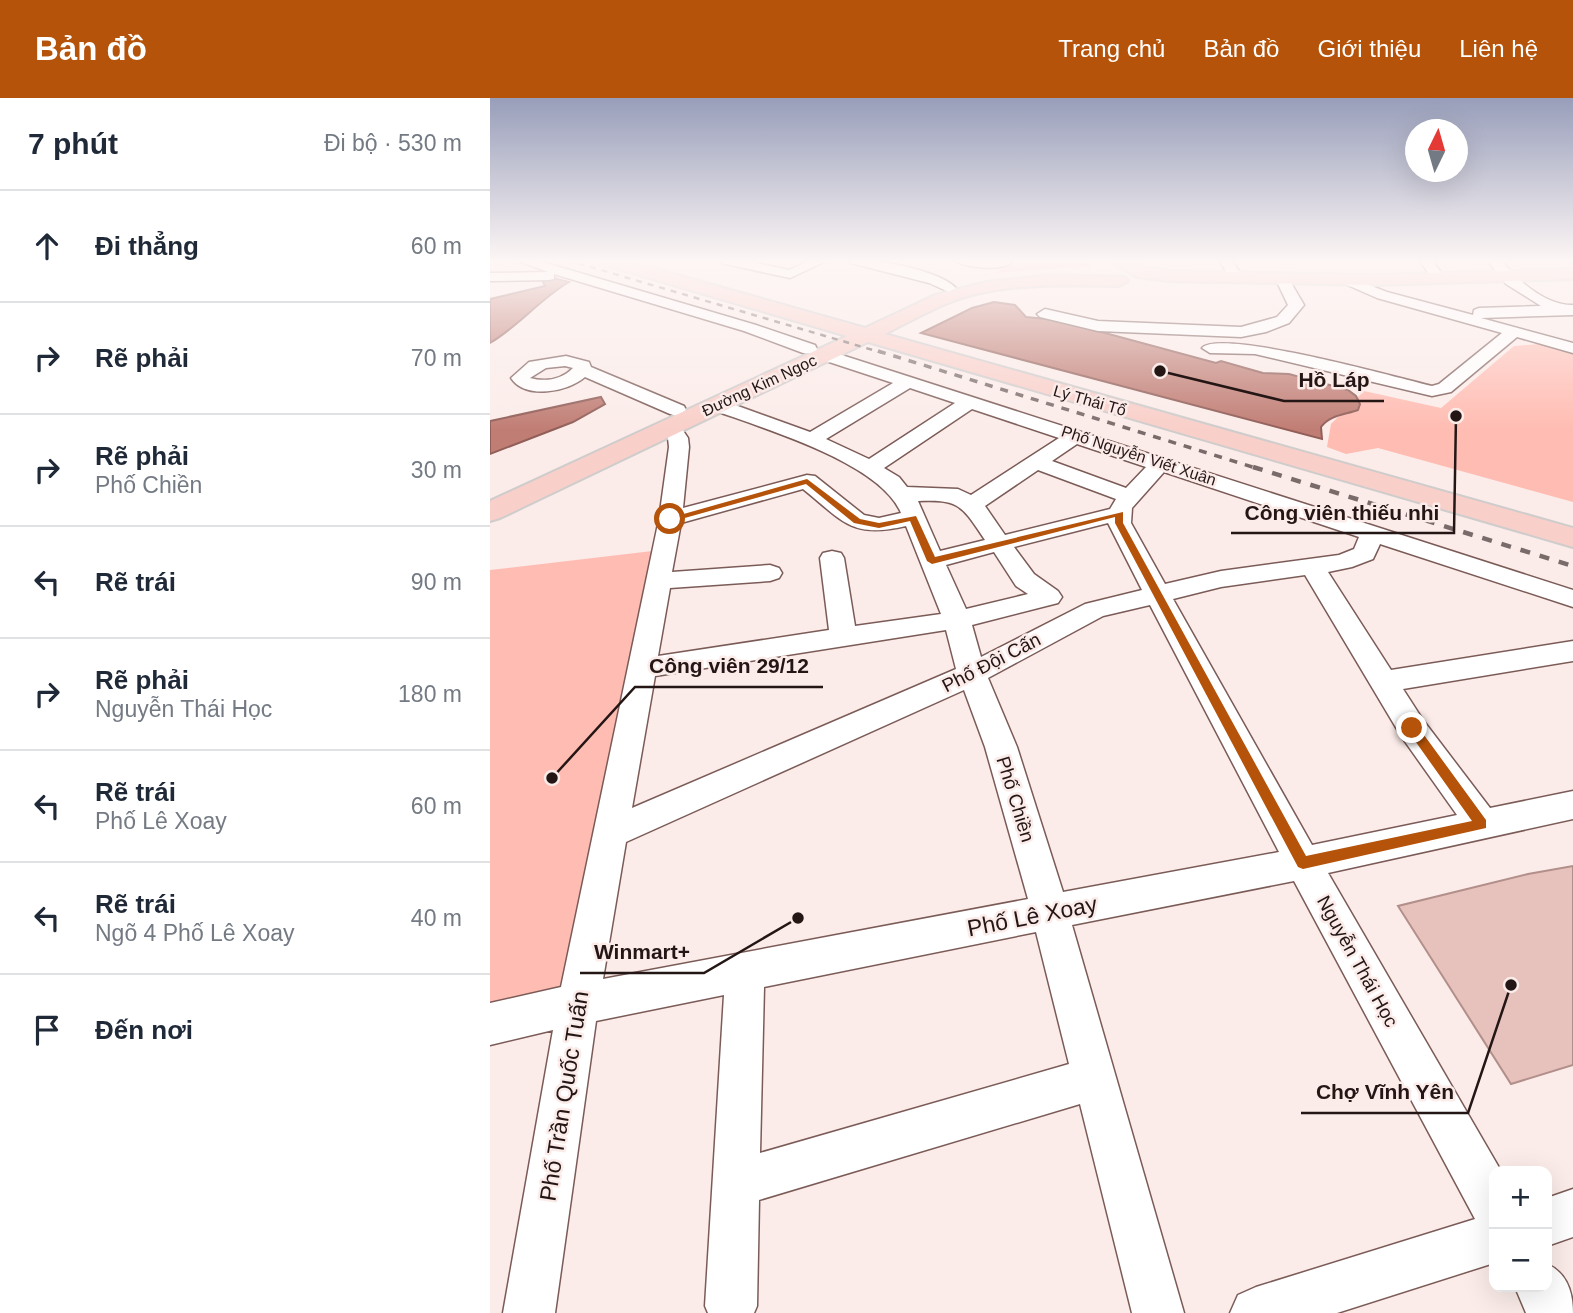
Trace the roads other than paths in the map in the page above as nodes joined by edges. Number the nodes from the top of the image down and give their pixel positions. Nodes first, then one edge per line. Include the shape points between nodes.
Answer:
1 (713, 317) edge
2 (814, 317) edge
3 (819, 317) edge
4 (890, 317) edge
5 (896, 317) edge
6 (1057, 317) edge
7 (1287, 317) edge
8 (1458, 317) edge
9 (862, 330) junction
10 (1514, 332) junction
11 (1210, 348) dead end
12 (1573, 348) edge
13 (816, 352) junction
14 (583, 370) dead end
15 (909, 381) junction
16 (971, 401) junction
17 (717, 405) junction
18 (674, 419) junction
19 (1077, 435) junction
20 (811, 440) junction
21 (1036, 462) junction
22 (1161, 463) junction
23 (869, 469) junction
24 (490, 497) edge
25 (972, 504) junction
26 (906, 505) junction
27 (1125, 505) junction
28 (490, 513) edge
29 (670, 519) junction
30 (1573, 524) edge
31 (1373, 532) junction
32 (1573, 538) edge
33 (1000, 543) junction
34 (832, 558) dead end
35 (932, 561) junction
36 (1313, 567) junction
37 (770, 573) dead end
38 (659, 581) junction
39 (1159, 594) junction
40 (1573, 599) edge
41 (957, 620) junction
42 (843, 637) junction
43 (1573, 651) edge
44 (643, 668) junction
45 (972, 674) junction
46 (1384, 682) junction
47 (1573, 805) edge
48 (1482, 824) junction
49 (611, 833) junction
50 (1303, 863) junction
51 (1050, 912) junction
52 (745, 971) junction
53 (578, 1004) junction
54 (490, 1024) edge
55 (1095, 1078) junction
56 (735, 1184) junction
57 (1489, 1197) edge
58 (1573, 1213) edge
59 (1552, 1220) edge
60 (1489, 1240) edge
61 (1543, 1292) edge
62 (1322, 1303) edge
63 (730, 1306) dead end
64 (529, 1313) edge
65 (1158, 1313) edge
66 (1256, 1313) edge
67 (1555, 1313) edge

1 - 13 street, Phố Nguyễn Viết Xuân
2 - 9 main road, Lý Thái Tổ
3 - 9 main road, Lý Thái Tổ
4 - 9 main road, Đường Kim Ngọc
5 - 9 main road, Đường Kim Ngọc
6 - 7 street via 1098,326 1241,332
8 - 10 street
9 - 13 main road, Đường Kim Ngọc
9 - 30 main road, Lý Thái Tổ
9 - 32 main road, Lý Thái Tổ
10 - 11 street via 1445,388 1432,391 1255,349
10 - 12 street
13 - 15 street, Phố Nguyễn Viết Xuân
13 - 17 main road, Đường Kim Ngọc
13 - 18 main road, Đường Kim Ngọc
14 - 18 street
15 - 16 street, Phố Nguyễn Viết Xuân
15 - 20 street
16 - 19 street, Phố Nguyễn Viết Xuân
16 - 23 street
17 - 18 main road, Đường Kim Ngọc
17 - 20 street, Phố Chiền
18 - 24 main road, Đường Kim Ngọc
18 - 28 main road, Đường Kim Ngọc
18 - 29 street, Phố Trần Quốc Tuấn via 679,447
19 - 21 street
19 - 22 street, Phố Nguyễn Viết Xuân
20 - 23 street, Phố Chiền
21 - 25 street
21 - 27 street
22 - 27 street
22 - 31 street, Phố Nguyễn Viết Xuân
23 - 26 street, Phố Chiền via 891,482
25 - 26 street via 958,495
25 - 33 street
26 - 29 street via 879,525 857,521 807,481
26 - 35 street, Phố Chiền
27 - 33 street
27 - 39 street, Nguyễn Thái Học via 1119,523
29 - 38 street, Phố Trần Quốc Tuấn
31 - 36 street, Phố Đội Cấn via 1364,554
31 - 40 street, Phố Nguyễn Viết Xuân
33 - 35 street
33 - 41 street via 1025,580 1049,597
34 - 42 street
35 - 41 street, Phố Chiền
36 - 39 street, Phố Đội Cấn via 1222,579
36 - 46 street
37 - 38 street
38 - 44 street, Phố Trần Quốc Tuấn
39 - 45 street, Phố Đội Cấn via 1094,610
39 - 50 street, Nguyễn Thái Học
41 - 42 street
41 - 45 street, Phố Chiền
42 - 44 street
43 - 46 street
44 - 49 street, Phố Trần Quốc Tuấn
45 - 49 street, Phố Đội Cấn
45 - 51 street, Phố Chiền via 1001,747
46 - 48 street
47 - 48 street, Phố Lê Xoay
48 - 50 street, Phố Lê Xoay
49 - 53 street, Phố Trần Quốc Tuấn
50 - 51 street, Phố Lê Xoay
50 - 57 street, Nguyễn Thái Học
51 - 52 street, Phố Lê Xoay
51 - 55 street, Phố Chiền
52 - 53 street, Phố Lê Xoay
52 - 56 street
53 - 54 street, Phố Lê Xoay
53 - 64 street, Phố Trần Quốc Tuấn
55 - 56 street
55 - 65 street, Phố Chiền
56 - 63 street
58 - 59 street
60 - 62 street
61 - 67 street
62 - 66 street

